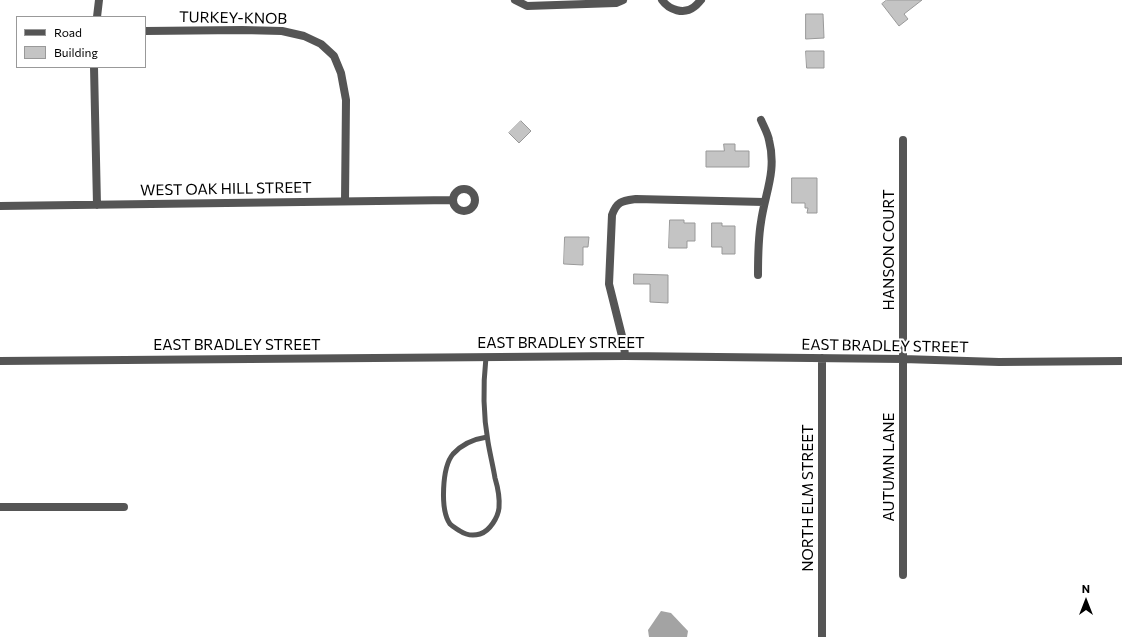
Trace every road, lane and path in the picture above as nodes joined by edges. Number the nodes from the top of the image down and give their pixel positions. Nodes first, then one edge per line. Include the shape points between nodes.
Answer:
1 (100, 0) edge
2 (515, 0) edge
3 (623, 0) edge
4 (662, 0) edge
5 (702, 0) edge
6 (97, 16) edge
7 (146, 31) edge
8 (94, 68) edge
9 (761, 120) dead end
10 (902, 140) dead end
11 (453, 200) dead end
12 (345, 201) junction
13 (764, 202) junction
14 (96, 205) junction
15 (0, 206) edge
16 (758, 275) dead end
17 (625, 356) junction
18 (486, 358) junction
19 (822, 358) junction
20 (903, 359) junction
21 (0, 361) edge
22 (1122, 361) edge
23 (487, 437) junction
24 (0, 507) edge
25 (124, 507) dead end
26 (903, 575) dead end
27 (822, 637) edge

1 - 6 street
2 - 3 street via 527,6 616,3
4 - 5 street via 675,10 684,11 694,8
7 - 12 street, TURKEY-KNOB via 282,31 304,36 321,44 334,56 341,73 346,100
8 - 14 street
9 - 13 street via 772,155 772,173
10 - 20 street, HANSON COURT
11 - 12 street, WEST OAK HILL STREET
12 - 14 street, WEST OAK HILL STREET
13 - 16 street via 758,239
13 - 17 street via 636,199 618,203 614,207 609,284
14 - 15 street, WEST OAK HILL STREET
17 - 18 street, EAST BRADLEY STREET
17 - 19 street, EAST BRADLEY STREET
18 - 21 street, EAST BRADLEY STREET
18 - 23 lane via 484,380
19 - 20 street, EAST BRADLEY STREET
19 - 27 street, NORTH ELM STREET
20 - 22 street, EAST BRADLEY STREET via 999,362
20 - 26 street, AUTUMN LANE
23 - 23 lane via 500,497 499,509 490,526 482,533 465,534 450,524 447,517 444,500 446,467 451,455 459,448
24 - 25 street

